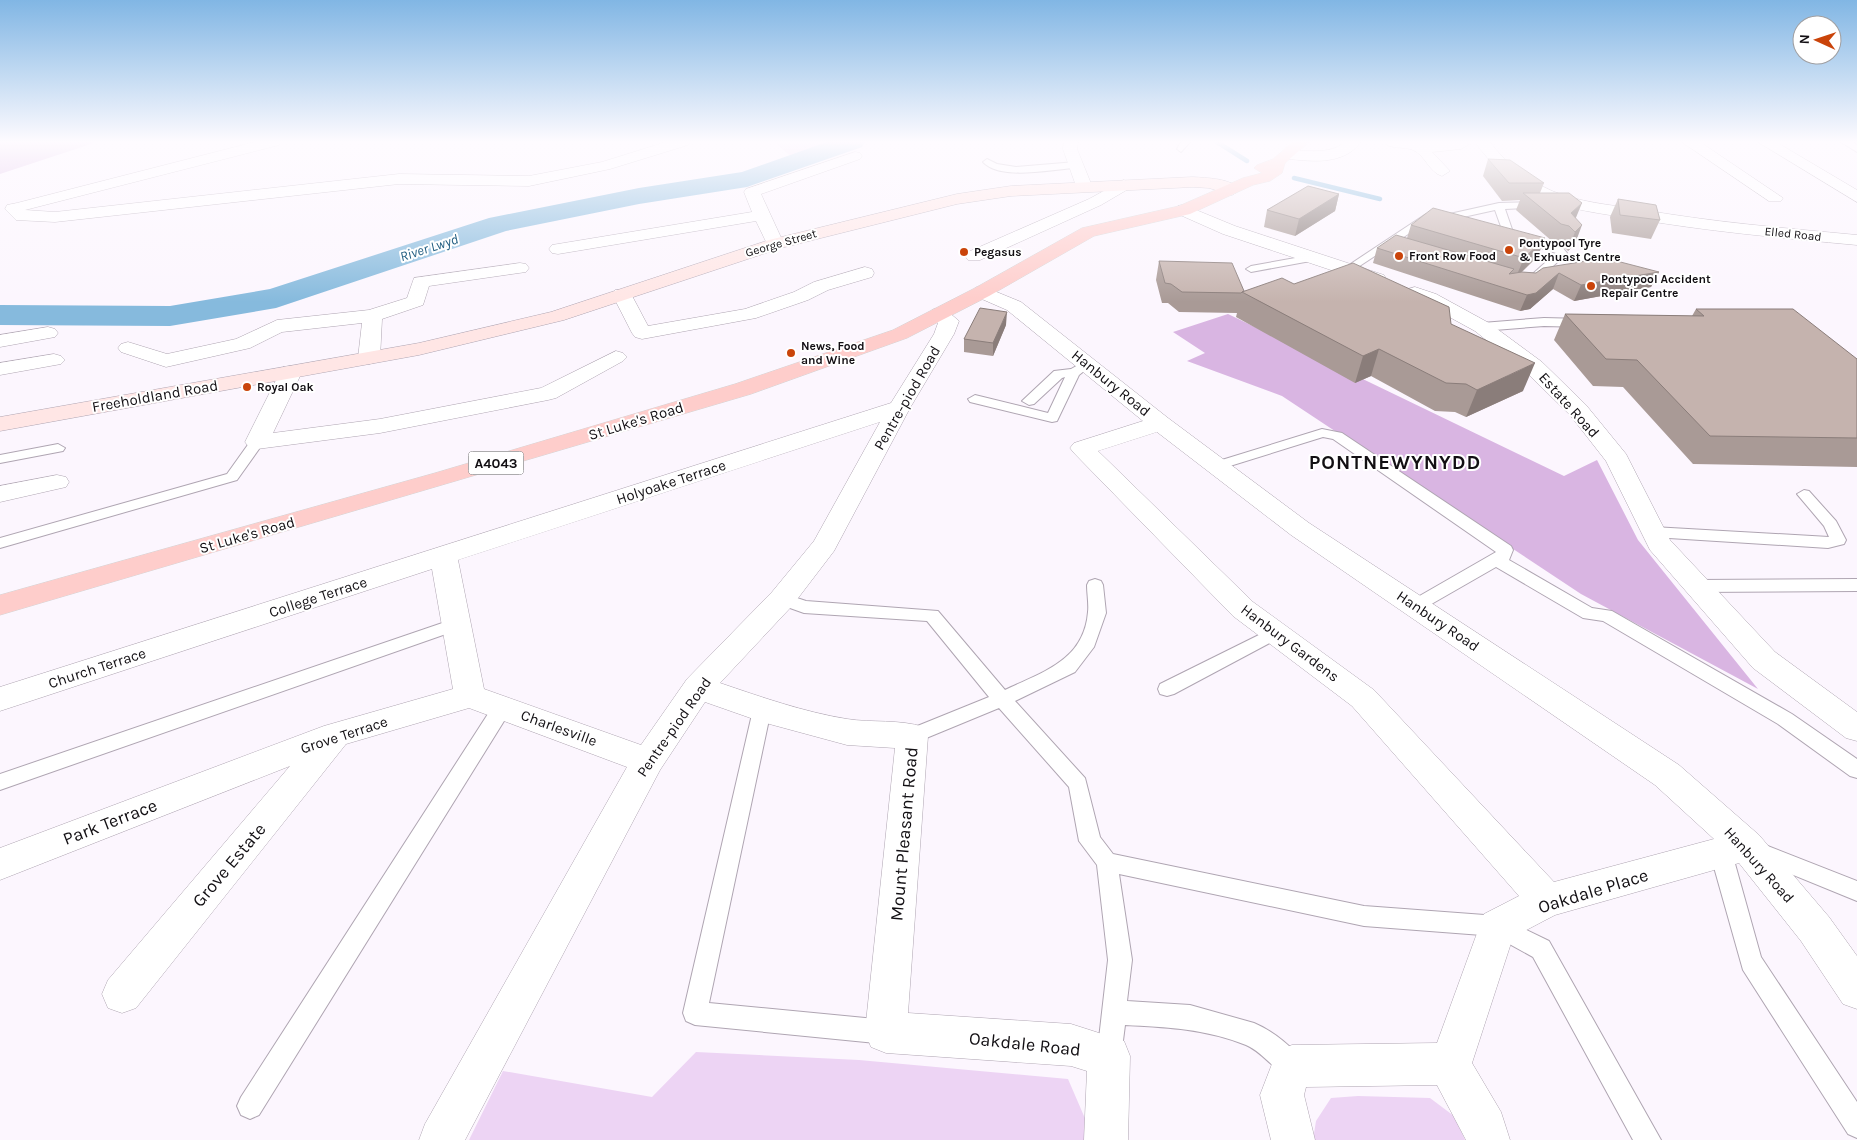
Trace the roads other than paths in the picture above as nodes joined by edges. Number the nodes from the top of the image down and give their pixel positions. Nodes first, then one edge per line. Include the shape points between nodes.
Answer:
1 (67, 195) edge
2 (253, 195) edge
3 (753, 195) edge
4 (983, 195) edge
5 (1107, 195) edge
6 (1220, 195) edge
7 (1548, 195) edge
8 (1771, 195) edge
9 (1775, 198) dead end
10 (1545, 205) edge
11 (1499, 206) junction
12 (1184, 210) junction
13 (6, 211) edge
14 (762, 215) junction
15 (1445, 218) junction
16 (1473, 225) edge
17 (1857, 240) edge
18 (1387, 243) junction
19 (775, 244) junction
20 (558, 249) dead end
21 (1405, 249) edge
22 (974, 256) dead end
23 (1312, 258) junction
24 (520, 268) dead end
25 (1251, 269) dead end
26 (1348, 269) junction
27 (865, 273) dead end
28 (1517, 282) edge
29 (982, 292) junction
30 (622, 294) junction
31 (939, 314) junction
32 (372, 316) junction
33 (1597, 323) edge
34 (1482, 327) junction
35 (48, 333) dead end
36 (0, 340) edge
37 (128, 348) dead end
38 (616, 357) dead end
39 (369, 358) junction
40 (54, 360) dead end
41 (1080, 368) junction
42 (0, 369) edge
43 (291, 372) junction
44 (975, 400) dead end
45 (1029, 401) dead end
46 (899, 408) junction
47 (0, 424) edge
48 (1160, 424) junction
49 (257, 442) junction
50 (58, 448) dead end
51 (0, 459) edge
52 (1217, 466) junction
53 (58, 482) dead end
54 (0, 494) edge
55 (1804, 494) dead end
56 (1653, 532) junction
57 (0, 543) edge
58 (444, 556) junction
59 (1497, 560) junction
60 (1095, 584) dead end
61 (1857, 585) edge
62 (1697, 586) junction
63 (782, 599) junction
64 (0, 605) edge
65 (1415, 606) junction
66 (457, 624) junction
67 (1275, 633) junction
68 (193, 637) joint
69 (698, 687) junction
70 (1167, 689) dead end
71 (470, 696) junction
72 (0, 699) edge
73 (1002, 699) junction
74 (502, 708) junction
75 (762, 710) junction
76 (1857, 729) edge
77 (335, 735) junction
78 (912, 736) junction
79 (648, 761) junction
80 (1857, 770) edge
81 (221, 780) joint
82 (0, 782) edge
83 (1733, 849) junction
84 (1107, 862) junction
85 (0, 864) edge
86 (1857, 891) edge
87 (1547, 901) junction
88 (1498, 926) junction
89 (1857, 990) edge
90 (122, 994) dead end
91 (1114, 1012) junction
92 (886, 1032) junction
93 (1109, 1056) junction
94 (1449, 1064) junction
95 (1292, 1066) junction
96 (250, 1106) dead end
97 (1857, 1125) edge
98 (441, 1140) edge
99 (1106, 1140) edge
100 (1293, 1140) edge
101 (1488, 1140) edge
102 (1648, 1140) edge

1 - 13 street
2 - 13 street via 56,217 22,216
3 - 14 street
4 - 19 main road, George Street
5 - 22 street
6 - 12 main road, St Luke's Road / A4043
7 - 17 street, Elled Road via 1576,204 1654,218
8 - 9 street
10 - 11 lane
11 - 15 lane
11 - 28 lane via 1504,233 1557,248 1562,253 1526,285
12 - 23 street, Estate Road via 1229,230
12 - 29 main road, St Luke's Road / A4043 via 1088,232
14 - 19 street
14 - 20 street
15 - 16 lane
15 - 18 lane via 1429,216
18 - 21 lane
18 - 26 lane
19 - 30 main road, George Street
23 - 25 lane
23 - 26 street, Estate Road
24 - 32 street via 421,282 416,301
26 - 34 street, Estate Road via 1429,298
27 - 30 street via 749,314 642,333
29 - 31 main road, St Luke's Road / A4043
29 - 41 street, Hanbury Road via 1014,306
30 - 39 main road, George Street via 557,316
31 - 46 street, Pentre-piod Road via 949,321 944,334
31 - 64 main road, St Luke's Road / A4043 via 900,334 743,389
32 - 37 street via 277,326 243,344 166,361
32 - 39 street
33 - 34 lane via 1544,322
34 - 56 street, Estate Road via 1534,367 1578,410 1617,459
35 - 36 street
38 - 49 street via 548,393 380,426
39 - 43 main road, Freeholdland Road
40 - 42 street
41 - 44 lane via 1052,418
41 - 45 lane via 1058,374
41 - 48 street, Hanbury Road
43 - 47 main road, Freeholdland Road
43 - 49 street
46 - 58 street, Holyoake Terrace
46 - 63 street, Pentre-piod Road via 825,545
48 - 52 street, Hanbury Road
48 - 67 street, Hanbury Gardens via 1082,448 1243,609
49 - 57 lane via 232,477
50 - 51 lane
52 - 59 lane via 1322,433 1337,436 1504,550 1503,556
52 - 65 street, Hanbury Road via 1300,529
53 - 54 street
55 - 56 lane via 1831,524 1838,540 1828,543
56 - 62 street, Estate Road via 1659,544
58 - 66 street
58 - 68 street, College Terrace
59 - 65 lane
59 - 80 lane via 1589,614 1606,616 1777,714
60 - 73 lane via 1097,613 1088,643 1069,667
61 - 62 lane
62 - 76 street, Estate Road via 1764,660
63 - 69 street, Pentre-piod Road
63 - 73 lane via 804,607 932,615
65 - 83 street, Hanbury Road via 1667,775
66 - 71 street
66 - 82 lane
67 - 70 lane
67 - 87 street, Hanbury Gardens via 1363,698
68 - 72 street, Church Terrace
69 - 75 street, Mount Pleasant Road
69 - 79 street, Pentre-piod Road
71 - 74 street, Charlesville
71 - 77 street, Grove Terrace
73 - 78 lane
73 - 84 lane via 1078,784 1090,841
74 - 79 street, Charlesville
74 - 96 lane
75 - 78 street, Mount Pleasant Road via 847,732
75 - 92 lane via 696,1013
77 - 81 street, Grove Terrace
77 - 90 street, Grove Estate
78 - 92 street, Mount Pleasant Road
79 - 98 street, Pentre-piod Road
81 - 85 street, Park Terrace
83 - 86 lane
83 - 87 street, Oakdale Place
83 - 89 street, Hanbury Road via 1815,929
83 - 97 lane via 1751,962
84 - 88 lane via 1364,916
84 - 91 lane via 1120,960
87 - 88 street, Oakdale Place
88 - 94 street
88 - 102 lane via 1541,948
91 - 93 lane
91 - 95 lane via 1190,1017 1254,1035
92 - 93 street, Oakdale Road via 1071,1045
93 - 99 street
94 - 95 street
94 - 101 street via 1485,1128
95 - 100 street via 1282,1095

